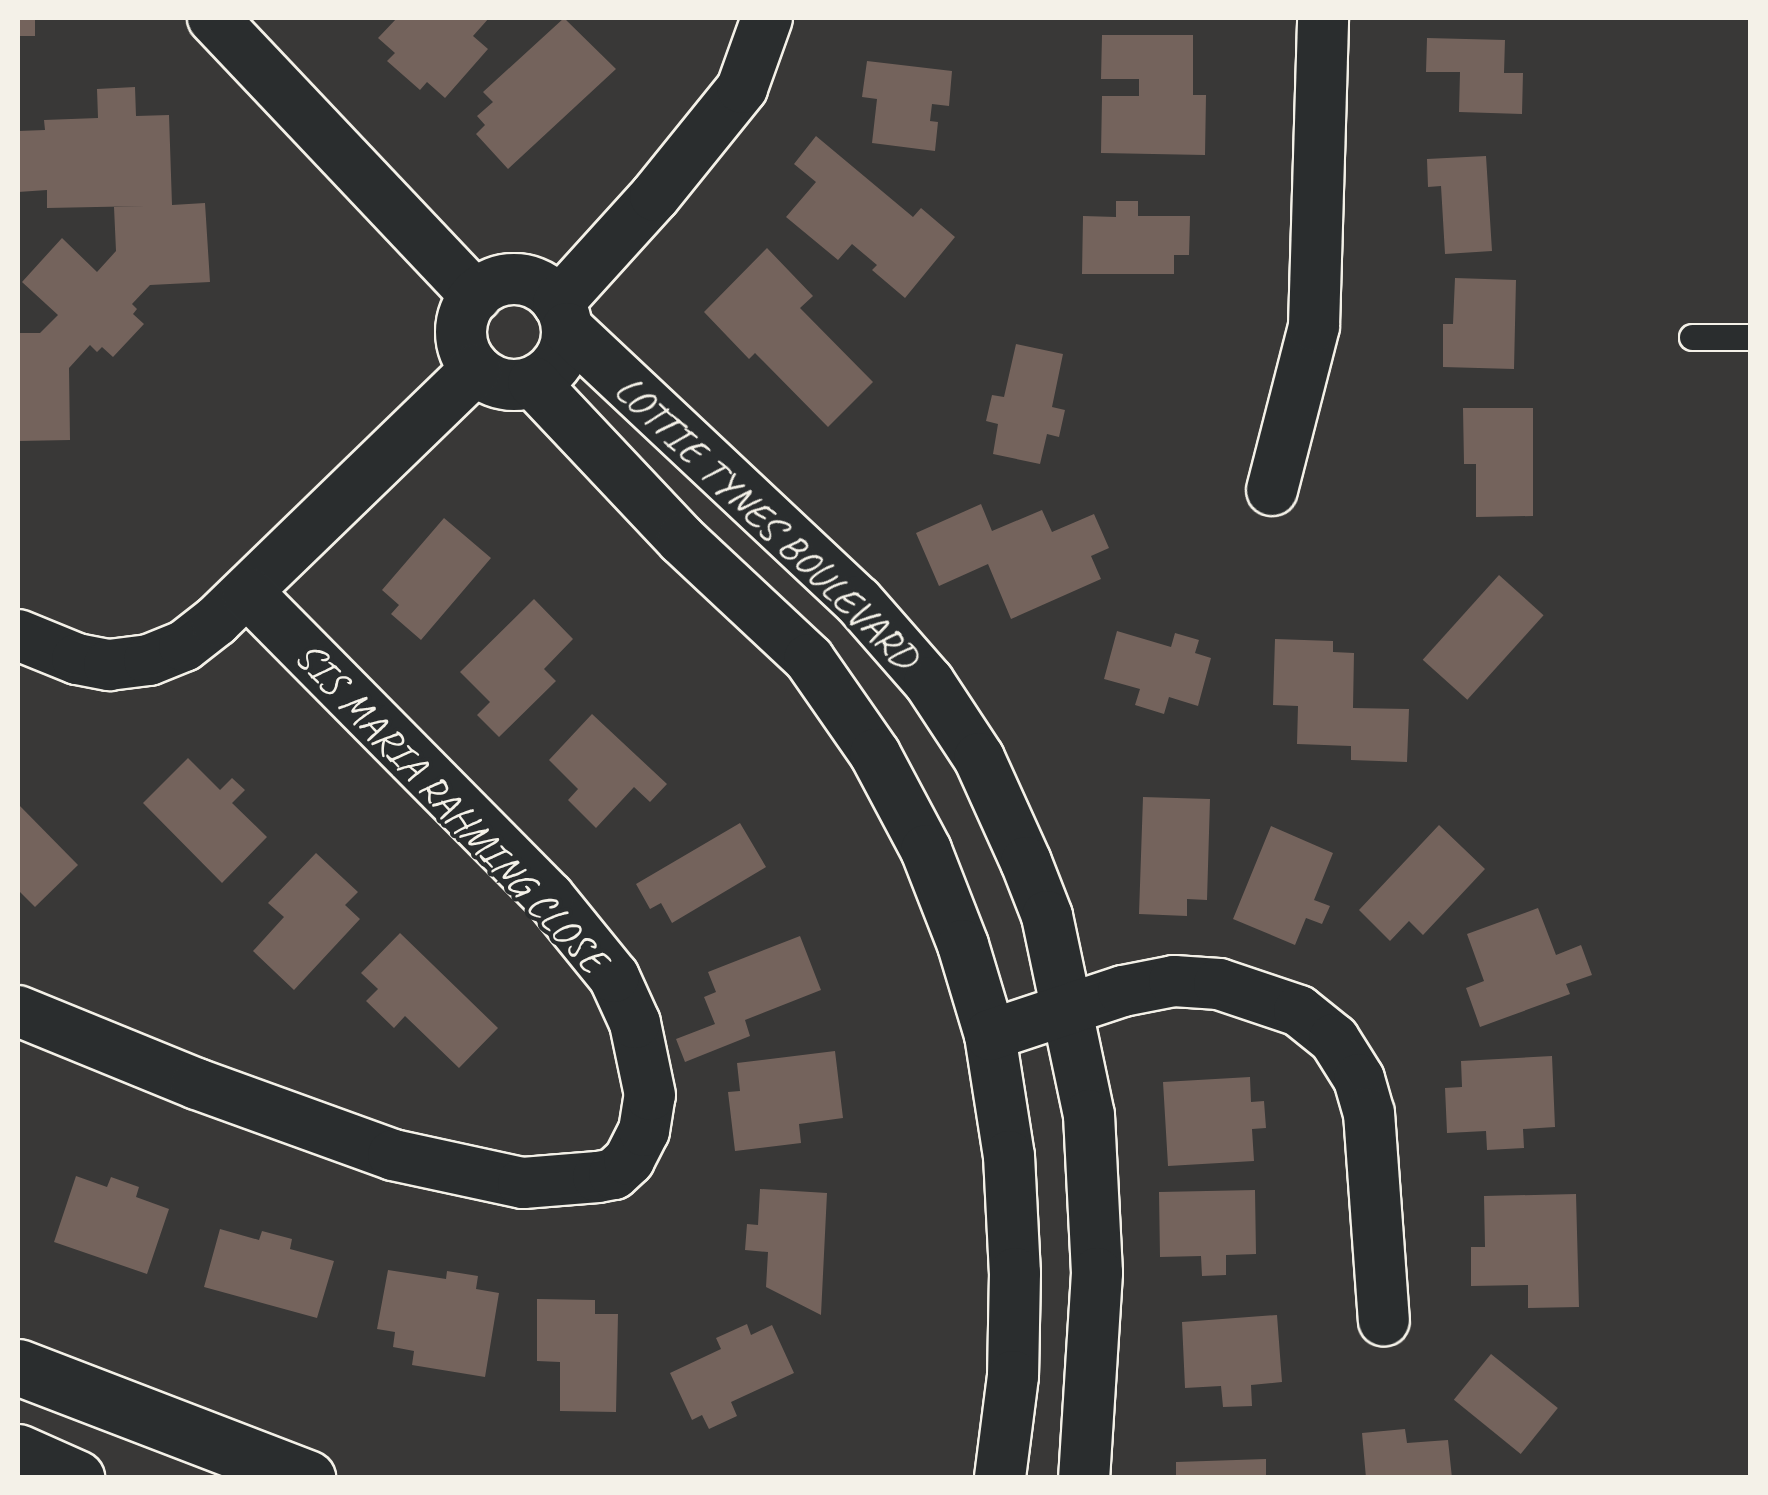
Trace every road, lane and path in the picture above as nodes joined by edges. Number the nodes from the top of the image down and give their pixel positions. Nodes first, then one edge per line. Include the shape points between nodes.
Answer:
1 (212, 18) edge
2 (768, 18) edge
3 (1323, 18) edge
4 (476, 296) junction
5 (563, 315) junction
6 (1692, 337) dead end
7 (1750, 337) edge
8 (476, 369) junction
9 (533, 382) junction
10 (1272, 490) dead end
11 (247, 592) junction
12 (18, 635) edge
13 (1070, 1010) junction
14 (18, 1011) edge
15 (990, 1035) junction
16 (1384, 1320) dead end
17 (18, 1367) edge
18 (18, 1452) edge
19 (76, 1478) edge
20 (308, 1478) edge
21 (1000, 1478) edge
22 (1084, 1478) edge

1 - 4 street
2 - 5 street via 742,88
3 - 10 street via 1314,326
4 - 5 street via 519,278 548,290
4 - 8 street via 461,332
5 - 9 street via 564,350
5 - 13 street, LOTTIE TYNES BOULEVARD via 858,601 929,682 979,758 1026,862
6 - 7 lane
8 - 9 street via 503,384
8 - 11 street
9 - 15 street, LOTTIE TYNES BOULEVARD via 682,540 810,659 875,754 926,850
11 - 12 street via 184,646 150,660 93,662
11 - 14 street, SIS MARIA RAHMING CLOSE via 549,897 614,977 635,1024 650,1095 644,1131 629,1160 614,1174 523,1182 394,1156
13 - 15 street
13 - 16 street via 1146,985 1219,984 1300,1011 1334,1039 1359,1080 1369,1113
13 - 22 street, LOTTIE TYNES BOULEVARD via 1088,1116 1097,1273
15 - 21 street, LOTTIE TYNES BOULEVARD via 1009,1156 1015,1273 1013,1376
17 - 20 highway
18 - 19 highway

